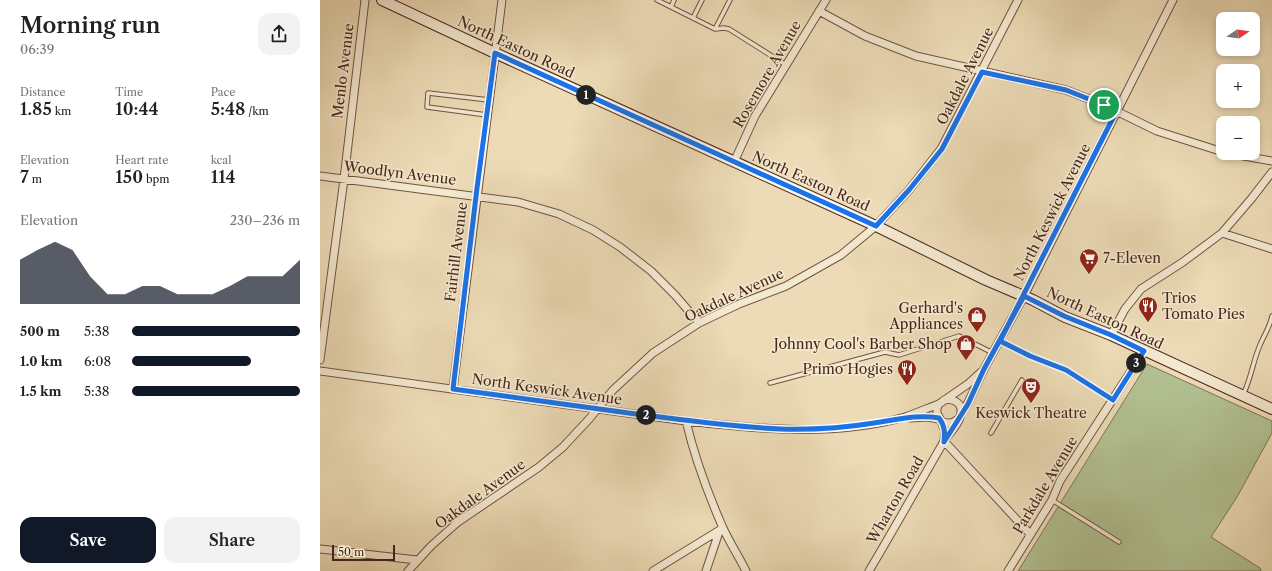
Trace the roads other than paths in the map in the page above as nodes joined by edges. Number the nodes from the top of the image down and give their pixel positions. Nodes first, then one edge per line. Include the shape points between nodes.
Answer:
1 (365, 0) edge
2 (502, 0) edge
3 (657, 0) edge
4 (674, 0) edge
5 (702, 0) edge
6 (730, 0) edge
7 (826, 0) edge
8 (1018, 0) edge
9 (1173, 0) edge
10 (388, 1) edge
11 (671, 7) junction
12 (819, 11) junction
13 (693, 18) junction
14 (715, 29) junction
15 (495, 53) junction
16 (786, 65) junction
17 (982, 72) junction
18 (489, 100) junction
19 (1116, 112) junction
20 (487, 115) junction
21 (1216, 150) edge
22 (1260, 159) edge
23 (1272, 161) edge
24 (734, 162) junction
25 (1272, 172) edge
26 (320, 176) edge
27 (344, 179) junction
28 (476, 196) junction
29 (876, 226) junction
30 (1222, 233) junction
31 (1272, 249) edge
32 (1024, 296) junction
33 (1272, 316) edge
34 (699, 323) junction
35 (1111, 335) junction
36 (1000, 341) junction
37 (1144, 351) junction
38 (993, 353) junction
39 (320, 360) edge
40 (984, 369) junction
41 (320, 371) edge
42 (1022, 380) dead end
43 (770, 383) dead end
44 (453, 389) junction
45 (1242, 396) junction
46 (1113, 400) junction
47 (942, 401) junction
48 (598, 409) junction
49 (1272, 409) edge
50 (960, 416) junction
51 (890, 420) junction
52 (940, 420) junction
53 (686, 421) junction
54 (991, 433) dead end
55 (944, 442) junction
56 (1052, 500) junction
57 (721, 530) junction
58 (1030, 534) junction
59 (1119, 542) dead end
60 (320, 549) edge
61 (417, 560) junction
62 (408, 571) edge
63 (653, 571) edge
64 (706, 571) edge
65 (746, 571) edge
66 (869, 571) edge
67 (1008, 571) edge

1 - 27 street, Menlo Avenue
2 - 15 street, Fairhill Avenue
3 - 11 lane
4 - 11 lane
5 - 13 lane
6 - 14 lane
7 - 12 street, Rosemore Avenue
8 - 17 street, Oakdale Avenue
9 - 19 street, North Keswick Avenue
10 - 15 main road, North Easton Road
11 - 13 lane
12 - 16 street, Rosemore Avenue
12 - 17 street via 865,36 916,56
13 - 14 lane
14 - 16 lane via 729,29
15 - 18 street, Fairhill Avenue
15 - 24 main road, North Easton Road
16 - 24 street, Rosemore Avenue via 755,116
17 - 19 street via 1066,90
17 - 29 street, Oakdale Avenue via 942,149
18 - 20 street, Fairhill Avenue
18 - 20 lane via 428,93 427,107
19 - 21 street via 1157,132
19 - 32 street, North Keswick Avenue
20 - 28 street, Fairhill Avenue
22 - 23 street
24 - 29 main road, North Easton Road
25 - 30 street
26 - 27 street, Woodlyn Avenue
27 - 28 street, Woodlyn Avenue
27 - 39 street, Menlo Avenue
28 - 34 street, Woodlyn Avenue via 518,202 559,214 593,230 651,271 676,295
28 - 44 street, Fairhill Avenue
29 - 32 main road, North Easton Road
29 - 34 street, Oakdale Avenue via 841,255 786,286
30 - 31 street
30 - 35 street via 1141,289 1125,309
32 - 35 main road, North Easton Road
32 - 36 street, North Keswick Avenue
33 - 45 lane
34 - 48 street, Oakdale Avenue via 654,353 614,390
35 - 37 main road, North Easton Road
36 - 38 street, North Keswick Avenue
36 - 46 lane via 1066,370
37 - 45 main road, North Easton Road
37 - 46 street, Parkdale Avenue
38 - 40 street, North Keswick Avenue
38 - 43 lane via 959,336 899,355 885,352
40 - 47 street, North Keswick Avenue via 968,384
40 - 50 street, North Keswick Avenue
41 - 44 street, North Keswick Avenue
42 - 54 lane
44 - 48 street, North Keswick Avenue
45 - 49 main road, North Easton Road
46 - 56 street, Parkdale Avenue via 1060,481
47 - 50 street via 953,399 958,403 961,408
47 - 51 street, North Keswick Avenue via 905,417
47 - 52 street via 937,412
48 - 53 street, North Keswick Avenue
48 - 61 street, Oakdale Avenue via 544,463 458,522
50 - 52 street, North Keswick Avenue via 951,423
50 - 55 street, Wharton Road
51 - 52 street, North Keswick Avenue via 923,416
51 - 53 street, North Keswick Avenue via 802,429
52 - 55 street via 945,431
53 - 57 street
55 - 58 street
55 - 66 street, Wharton Road
56 - 58 street, Parkdale Avenue
56 - 59 lane
57 - 63 street
57 - 64 street
57 - 65 street
58 - 67 street, Parkdale Avenue
60 - 61 street
61 - 62 street, Oakdale Avenue

